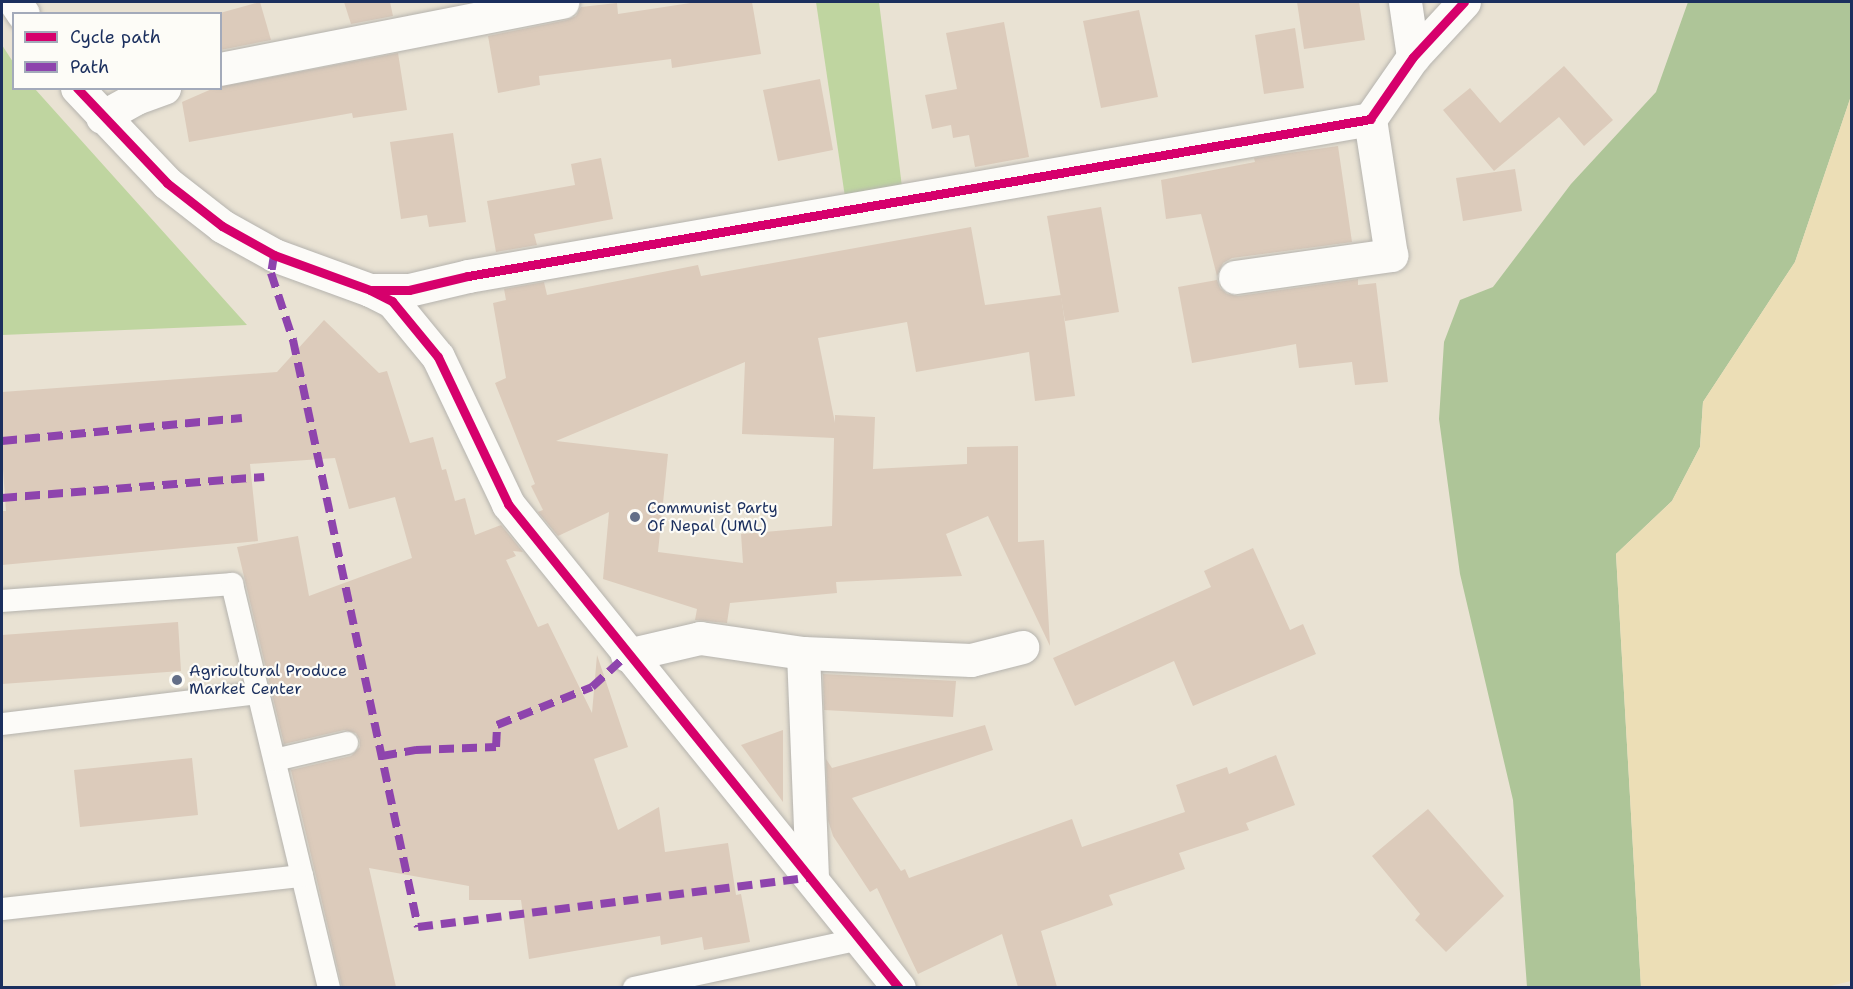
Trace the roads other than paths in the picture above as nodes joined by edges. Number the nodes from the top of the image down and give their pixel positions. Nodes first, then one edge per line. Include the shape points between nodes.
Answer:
1 (563, 2) edge
2 (1405, 2) edge
3 (1464, 2) edge
4 (1413, 57) junction
5 (222, 69) edge
6 (80, 90) edge
7 (158, 90) edge
8 (102, 117) junction
9 (1370, 119) junction
10 (1235, 277) dead end
11 (370, 290) junction
12 (2, 602) edge
13 (1023, 647) dead end
14 (803, 652) junction
15 (627, 655) junction
16 (258, 693) junction
17 (2, 724) edge
18 (346, 743) dead end
19 (275, 760) junction
20 (303, 876) junction
21 (812, 877) junction
22 (2, 909) edge
23 (860, 939) junction
24 (329, 987) edge
25 (634, 987) edge
26 (899, 987) edge

1 - 5 street
2 - 4 street
3 - 4 street
4 - 9 street
6 - 8 street
7 - 8 street
8 - 11 street via 167,183 222,226 274,255
9 - 10 street via 1391,255
9 - 11 street via 480,274 409,290
11 - 15 street via 392,301 438,357 508,504
12 - 16 lane via 232,584
13 - 14 street via 971,660
14 - 15 street via 700,638
14 - 21 street
15 - 21 street
16 - 17 lane
16 - 19 lane
18 - 19 lane
19 - 20 lane
20 - 22 lane
20 - 24 lane
21 - 23 street
23 - 25 lane
23 - 26 street

